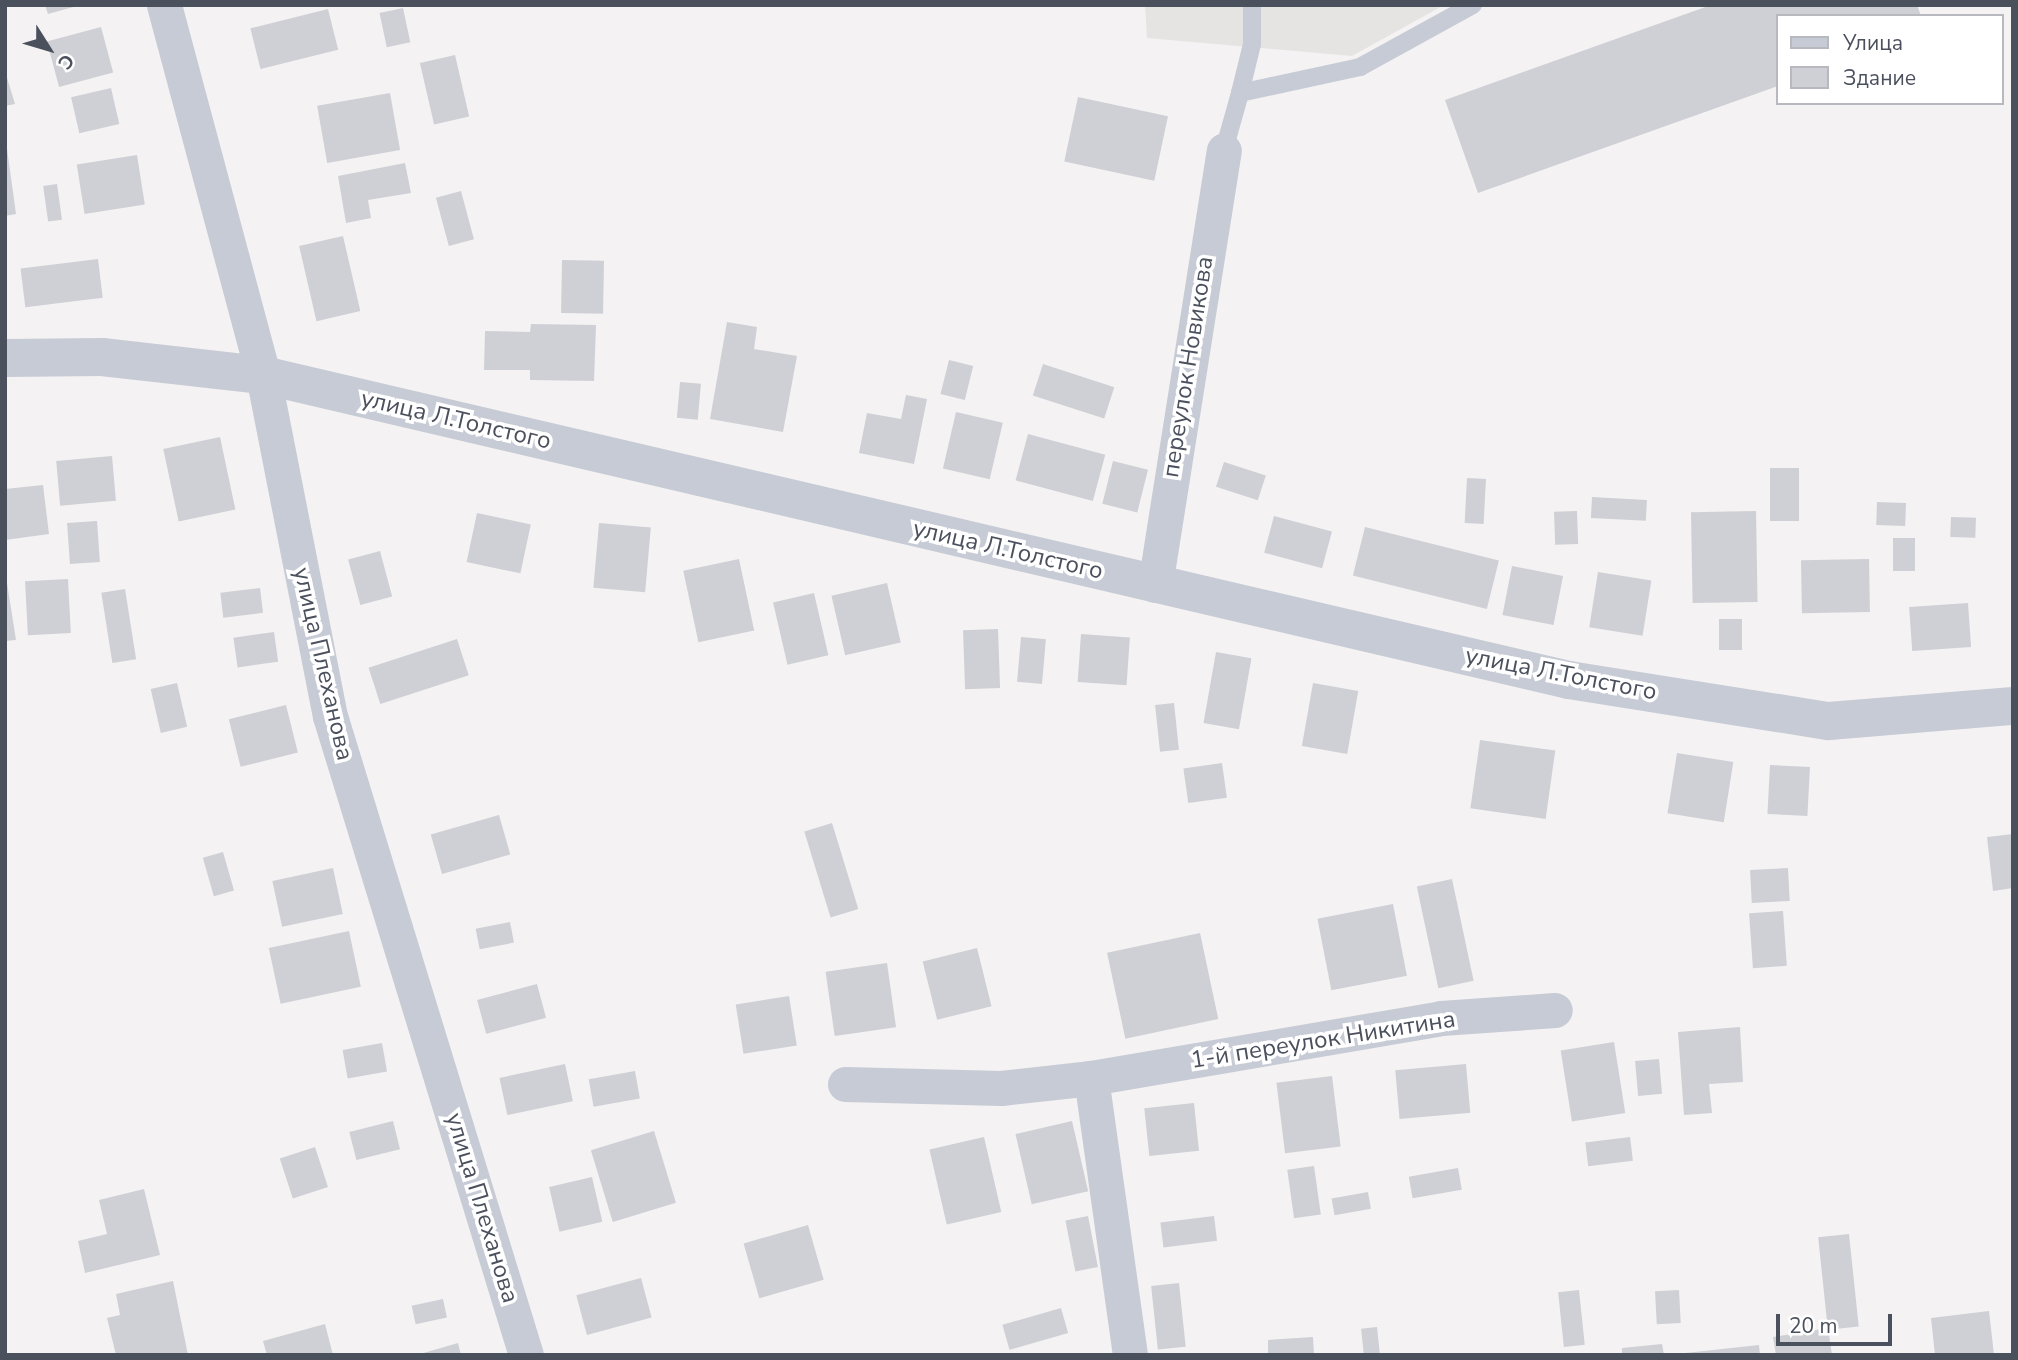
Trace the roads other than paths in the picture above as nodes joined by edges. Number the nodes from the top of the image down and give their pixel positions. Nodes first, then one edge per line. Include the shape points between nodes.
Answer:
1 (164, 5) edge
2 (1252, 5) edge
3 (1473, 5) edge
4 (1240, 93) junction
5 (1224, 150) joint
6 (5, 358) edge
7 (263, 375) junction
8 (1155, 585) junction
9 (2013, 706) edge
10 (1555, 1010) dead end
11 (1091, 1078) junction
12 (845, 1084) dead end
13 (526, 1355) edge
14 (1130, 1355) edge

1 - 7 street, улица Плеханова
2 - 4 lane via 1252,44
3 - 4 lane via 1360,67
4 - 5 lane
5 - 8 street, переулок Новикова
6 - 7 street, улица Л.Толстого via 102,357
7 - 8 street, улица Л.Толстого
7 - 13 street, улица Плеханова via 330,716
8 - 9 street, улица Л.Толстого via 1569,680 1829,721
10 - 11 street, 1-й переулок Никитина via 1441,1018
11 - 12 street, 1-й переулок Никитина via 988,1088
11 - 14 street

